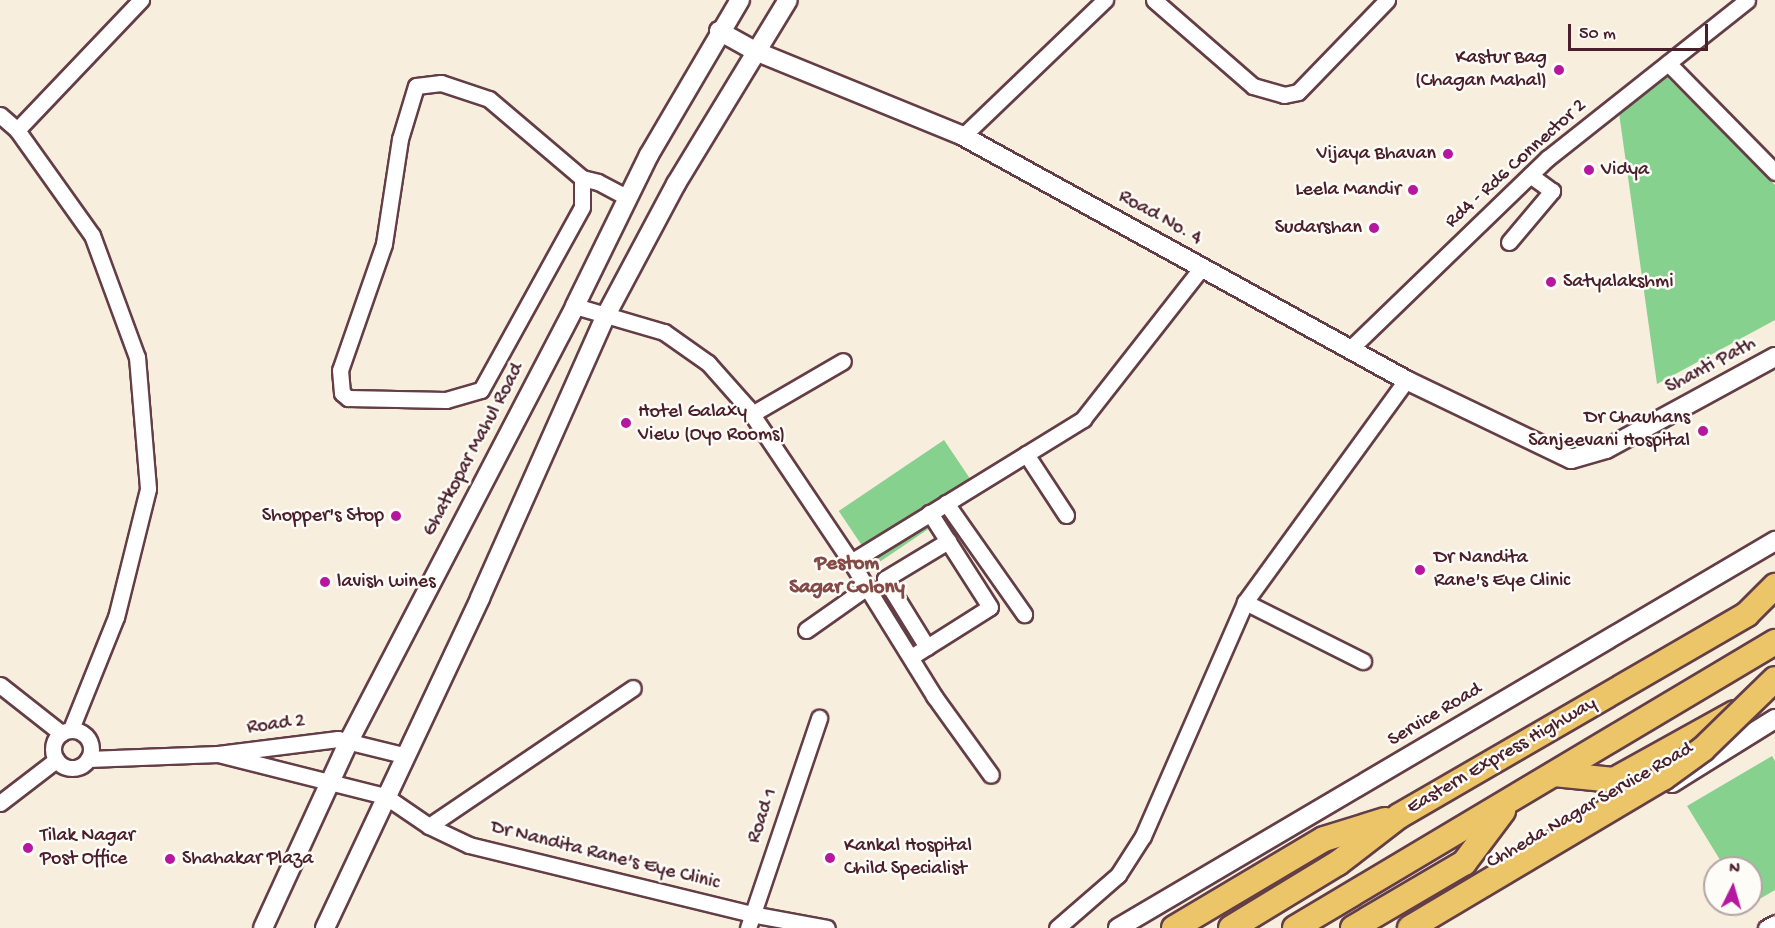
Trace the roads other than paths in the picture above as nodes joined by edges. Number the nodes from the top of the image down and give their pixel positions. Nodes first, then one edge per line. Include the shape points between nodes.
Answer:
1 (141, 0) edge
2 (740, 0) edge
3 (789, 0) edge
4 (1105, 0) edge
5 (1154, 0) edge
6 (1387, 0) edge
7 (1747, 0) edge
8 (719, 31) junction
9 (754, 51) junction
10 (1668, 63) junction
11 (0, 116) edge
12 (17, 130) junction
13 (963, 136) junction
14 (1775, 172) edge
15 (1530, 176) junction
16 (582, 178) junction
17 (628, 198) junction
18 (1509, 242) dead end
19 (1202, 267) junction
20 (575, 306) junction
21 (604, 317) junction
22 (1351, 348) junction
23 (1775, 357) edge
24 (843, 361) dead end
25 (1406, 380) junction
26 (752, 414) junction
27 (1026, 454) junction
28 (1571, 459) joint
29 (946, 503) junction
30 (930, 513) junction
31 (1066, 515) dead end
32 (948, 541) junction
33 (1775, 541) edge
34 (851, 562) junction
35 (1775, 586) edge
36 (867, 587) junction
37 (1245, 602) junction
38 (1024, 614) dead end
39 (806, 630) dead end
40 (1775, 642) edge
41 (927, 646) junction
42 (911, 657) junction
43 (1363, 661) dead end
44 (1775, 679) edge
45 (0, 685) edge
46 (633, 688) dead end
47 (1775, 691) edge
48 (819, 718) dead end
49 (1775, 719) edge
50 (66, 731) junction
51 (350, 739) junction
52 (218, 754) junction
53 (403, 755) junction
54 (88, 759) junction
55 (56, 760) junction
56 (1554, 774) junction
57 (990, 775) dead end
58 (330, 781) junction
59 (385, 796) junction
60 (1511, 800) junction
61 (0, 803) edge
62 (1399, 816) junction
63 (429, 826) junction
64 (750, 921) edge
65 (1775, 923) edge
66 (263, 928) edge
67 (325, 928) edge
68 (826, 928) edge
69 (1057, 928) edge
70 (1118, 928) edge
71 (1174, 928) edge
72 (1231, 928) edge
73 (1295, 928) edge
74 (1353, 928) edge
75 (1410, 928) edge
76 (1426, 928) edge
77 (1766, 928) edge

1 - 12 street
2 - 8 street, Ghatkopar Mahul Road
3 - 9 street
4 - 13 street
5 - 6 street via 1253,86 1284,95 1298,93
7 - 10 street, Rd4 - Rd6 Connector 2
8 - 9 street, Road No. 4
8 - 17 street, Ghatkopar Mahul Road
9 - 13 street, Road No. 4
9 - 21 street
10 - 14 street
10 - 15 street, Rd4 - Rd6 Connector 2
11 - 12 street
12 - 50 street via 93,235 137,357 148,489 116,617
13 - 19 street, Road No. 4
15 - 18 street via 1552,191
15 - 22 street, Rd4 - Rd6 Connector 2
16 - 16 street via 582,207 481,390 446,400 348,398 342,393 340,370 384,244 400,140 416,86 441,83 489,99
16 - 17 street
17 - 20 street, Ghatkopar Mahul Road
19 - 22 street, Road No. 4
19 - 27 street via 1083,419
20 - 21 street
20 - 51 street, Ghatkopar Mahul Road
21 - 26 street via 618,316 664,332 708,363
21 - 53 street via 480,598
22 - 25 street, Road No. 4
23 - 28 street, Shanti Path via 1606,448
24 - 26 street
25 - 28 street, Road No. 4
25 - 37 street
26 - 34 street
27 - 29 street
27 - 31 street
29 - 30 street
29 - 38 street
30 - 32 street
30 - 34 street
32 - 41 street via 990,607
32 - 41 street via 885,579
33 - 70 street, Service Road
34 - 36 street
35 - 62 highway, Eastern Express Highway via 1747,614
36 - 39 street
36 - 42 street
37 - 43 street
37 - 69 street via 1143,836 1118,875
40 - 56 highway via 1660,707
41 - 42 street
42 - 57 street
44 - 75 highway, bridge via 1703,749 1663,778
45 - 50 street
46 - 63 street
47 - 56 highway via 1614,780
48 - 64 street, Road 1
49 - 76 street, Chheda Nagar Service Road
50 - 54 street via 87,736 92,747
50 - 55 street via 54,742
51 - 52 street, Road 2
51 - 53 street, Road 2
51 - 58 street, Ghatkopar Mahul Road
52 - 54 street, Road 2
52 - 58 street, Dr Nandita Rane's Eye Clinic
53 - 59 street
54 - 55 street via 72,768
55 - 61 street
56 - 60 highway
58 - 59 street, Dr Nandita Rane's Eye Clinic
58 - 66 street, Ghatkopar Mahul Road
59 - 63 street, Dr Nandita Rane's Eye Clinic
59 - 67 street
60 - 73 highway
60 - 74 highway via 1464,863
62 - 71 highway via 1324,839
62 - 72 highway, Eastern Express Highway via 1338,863
63 - 64 street, Dr Nandita Rane's Eye Clinic via 469,845
64 - 68 street, Dr Nandita Rane's Eye Clinic
65 - 77 street

